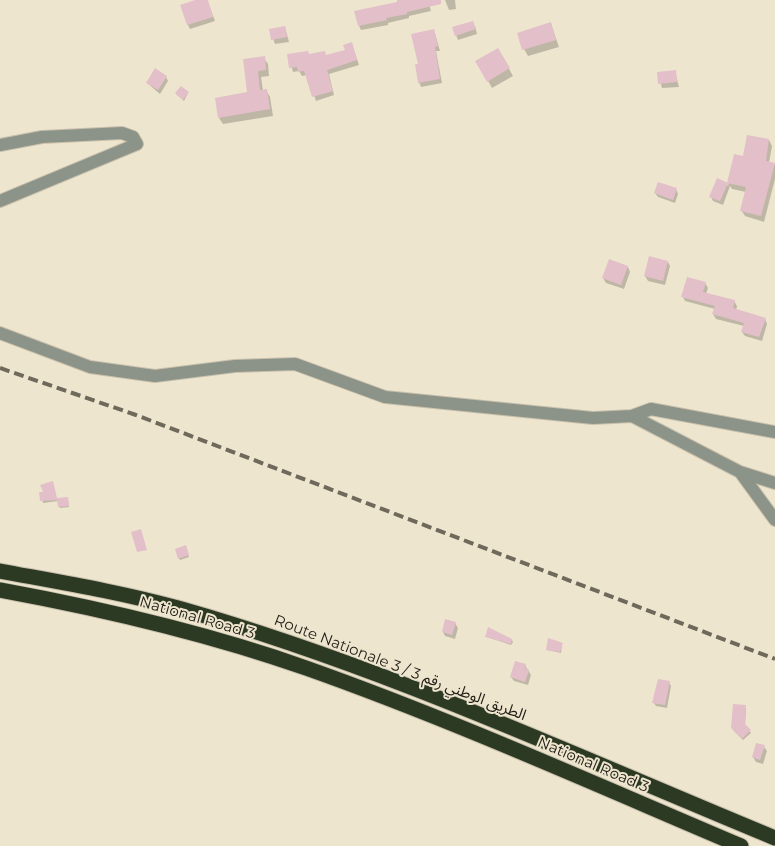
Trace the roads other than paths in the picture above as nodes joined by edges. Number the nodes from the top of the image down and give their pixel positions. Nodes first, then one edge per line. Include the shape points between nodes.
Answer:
1 (0, 145) edge
2 (0, 201) edge
3 (0, 333) edge
4 (632, 416) junction
5 (775, 432) edge
6 (740, 472) junction
7 (775, 483) edge
8 (775, 520) edge
9 (0, 570) edge
10 (0, 590) edge
11 (775, 838) edge
12 (741, 846) edge

1 - 2 street via 42,137 122,134 133,137 138,144
3 - 4 street via 90,367 155,376 235,366 295,364 386,397 593,418
4 - 5 street via 650,409
4 - 6 street
6 - 7 street
6 - 8 street
9 - 11 highway, Route Nationale 3 / الطريق الوطني رقم 3 via 176,608 304,648 444,701
10 - 12 highway, National Road 3 via 110,612 304,668 426,713

